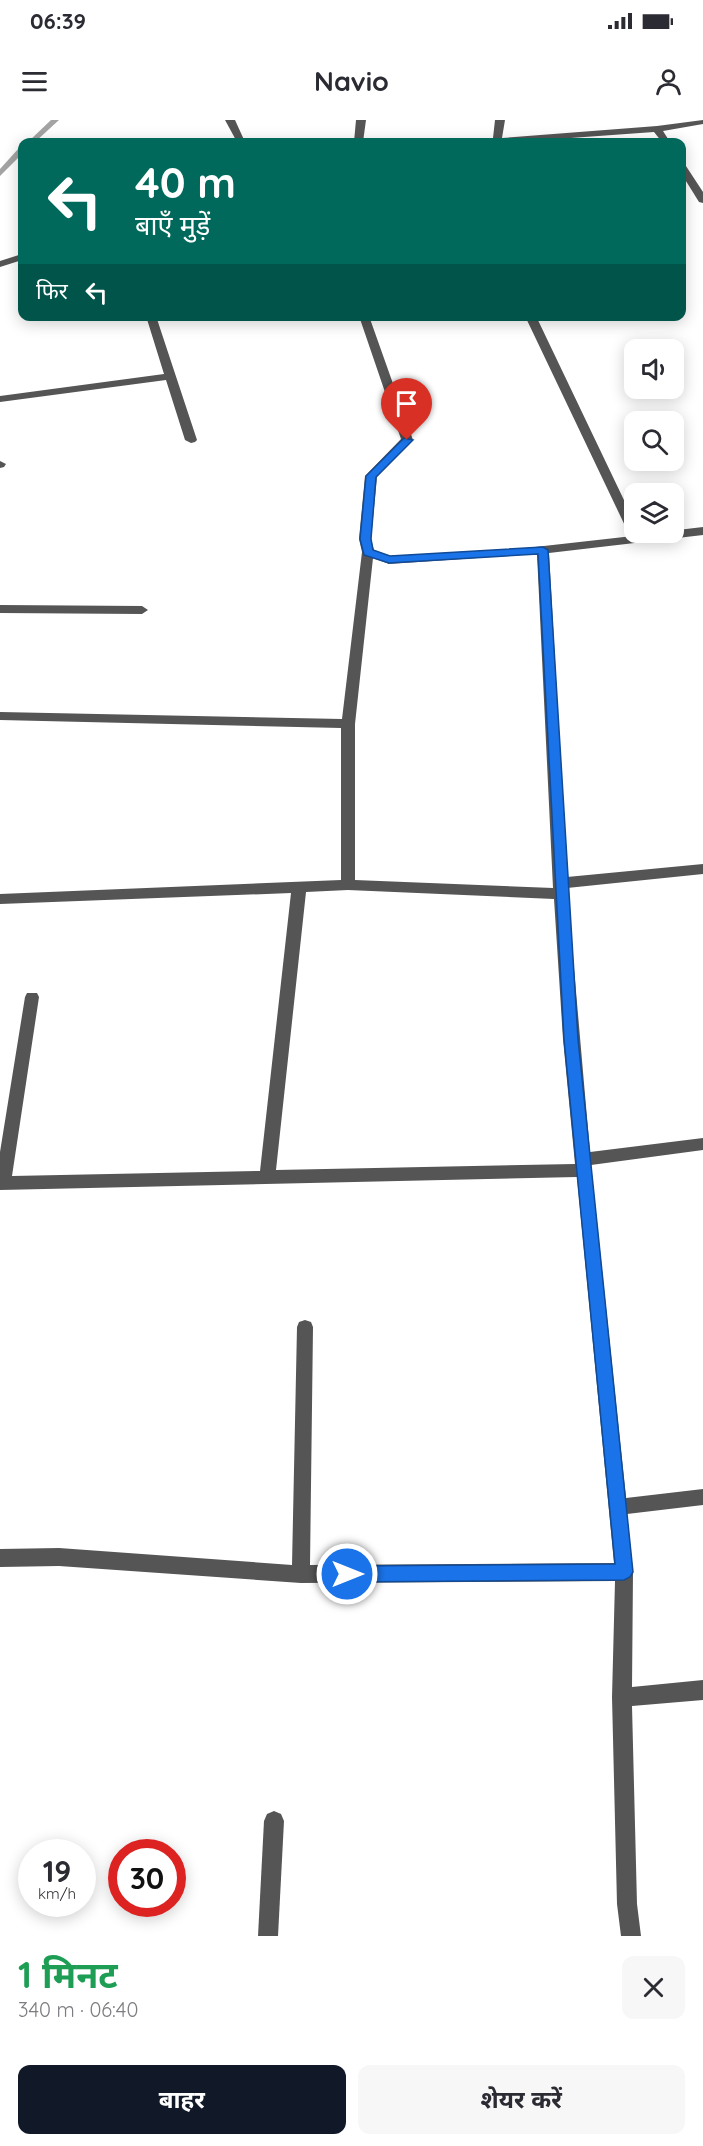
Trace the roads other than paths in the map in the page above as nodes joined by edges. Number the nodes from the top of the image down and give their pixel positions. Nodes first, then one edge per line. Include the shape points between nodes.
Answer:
1 (230, 120) edge
2 (360, 120) edge
3 (500, 120) edge
4 (703, 121) edge
5 (657, 129) junction
6 (239, 138) edge
7 (360, 138) edge
8 (497, 138) edge
9 (536, 138) edge
10 (663, 138) edge
11 (686, 173) edge
12 (703, 200) edge
13 (18, 258) edge
14 (0, 264) edge
15 (153, 321) edge
16 (366, 321) edge
17 (532, 321) edge
18 (170, 375) junction
19 (0, 399) edge
20 (191, 440) dead end
21 (624, 510) edge
22 (703, 531) edge
23 (684, 532) edge
24 (624, 537) edge
25 (543, 550) junction
26 (368, 552) junction
27 (0, 609) edge
28 (142, 610) dead end
29 (0, 716) edge
30 (348, 724) junction
31 (703, 868) edge
32 (348, 885) junction
33 (299, 887) junction
34 (560, 889) junction
35 (0, 899) edge
36 (32, 997) dead end
37 (703, 1144) edge
38 (583, 1165) junction
39 (267, 1177) junction
40 (2, 1183) edge
41 (305, 1328) dead end
42 (703, 1497) edge
43 (617, 1507) junction
44 (0, 1558) edge
45 (624, 1572) junction
46 (301, 1574) junction
47 (703, 1690) edge
48 (622, 1697) junction
49 (273, 1821) dead end
50 (268, 1936) edge
51 (631, 1936) edge

1 - 6 street
2 - 7 street
3 - 8 street
4 - 5 street
5 - 9 street
5 - 10 street
11 - 12 street
13 - 14 street
15 - 18 street
16 - 26 street via 407,440 371,476 365,539
17 - 21 street
18 - 19 street
18 - 20 street
22 - 23 street
24 - 25 street
25 - 26 street via 389,560
25 - 34 street
26 - 30 street
27 - 28 street
29 - 30 street
30 - 32 street
31 - 34 street
32 - 33 street
32 - 34 street
33 - 35 street
33 - 39 street
34 - 38 street
36 - 40 street
37 - 38 street
38 - 39 street
38 - 43 street
39 - 40 street
41 - 46 street
42 - 43 street
43 - 45 street
44 - 46 street via 59,1557
45 - 46 street
45 - 48 street
47 - 48 street
48 - 51 street
49 - 50 street

